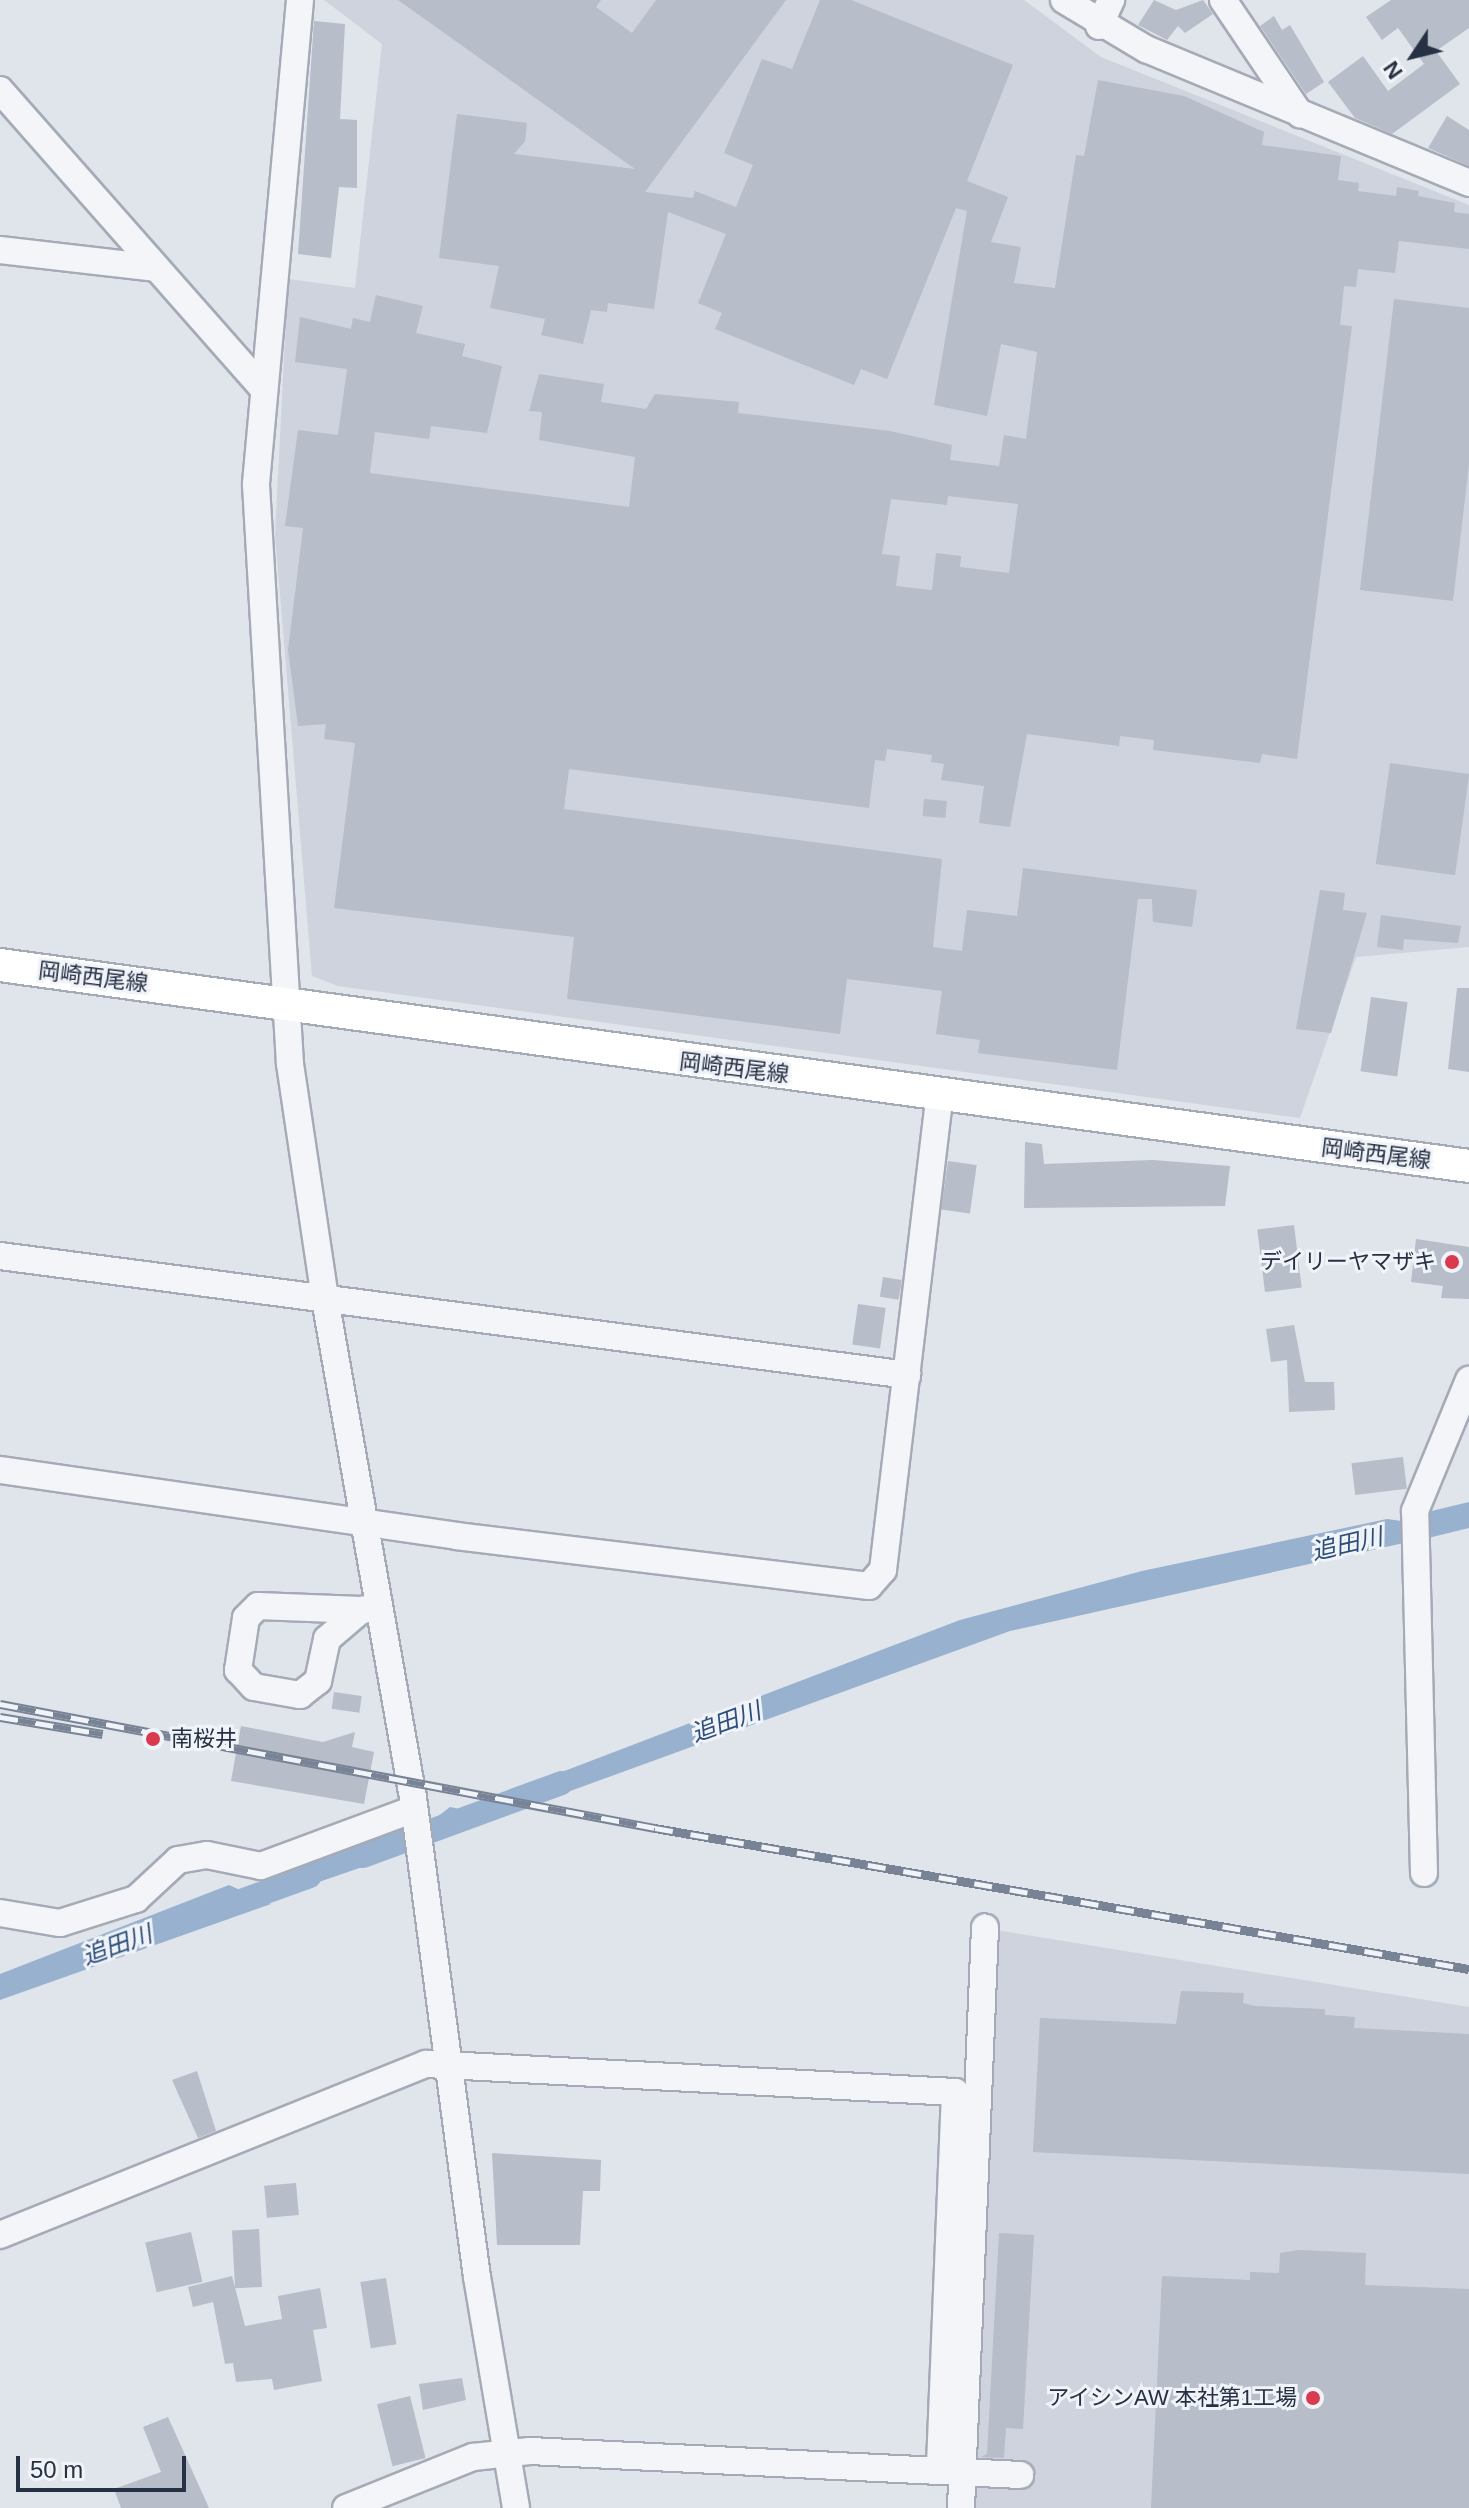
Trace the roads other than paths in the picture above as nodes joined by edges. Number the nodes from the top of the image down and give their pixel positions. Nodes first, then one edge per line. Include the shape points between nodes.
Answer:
1 (300, 0) edge
2 (1064, 0) edge
3 (1111, 0) edge
4 (1223, 0) edge
5 (1099, 26) junction
6 (0, 90) edge
7 (1300, 114) junction
8 (1469, 183) edge
9 (0, 250) edge
10 (155, 268) junction
11 (264, 389) junction
12 (0, 965) edge
13 (286, 1002) junction
14 (940, 1095) junction
15 (1469, 1166) edge
16 (0, 1256) edge
17 (325, 1299) junction
18 (907, 1375) junction
19 (1469, 1380) edge
20 (0, 1470) edge
21 (363, 1523) junction
22 (370, 1609) junction
23 (414, 1814) junction
24 (1424, 1873) dead end
25 (0, 1913) edge
26 (985, 1927) dead end
27 (447, 2064) junction
28 (0, 2235) edge
29 (504, 2452) junction
30 (952, 2472) junction
31 (1020, 2475) dead end
32 (346, 2508) edge
33 (516, 2508) edge
34 (961, 2508) edge

1 - 11 street
2 - 5 street
3 - 5 street
4 - 7 street
5 - 7 street
6 - 10 street
7 - 8 street
9 - 10 street
10 - 11 street
11 - 13 street via 257,523
12 - 13 main road, 岡崎西尾線
13 - 14 main road, 岡崎西尾線
13 - 17 street
14 - 15 main road, 岡崎西尾線
14 - 18 street
16 - 17 street
17 - 18 street
17 - 21 street
18 - 21 street via 883,1570 869,1586
19 - 24 street via 1415,1511
20 - 21 street
21 - 22 street
22 - 22 street via 327,1639 318,1681 300,1695 254,1687 238,1670 246,1618 258,1606
22 - 23 street
23 - 25 street via 261,1866 207,1855 178,1860 136,1899 60,1923
23 - 27 street
26 - 30 street
27 - 28 street via 426,2064
27 - 29 street
27 - 30 street via 955,2092
29 - 30 street
29 - 32 street via 473,2457
29 - 33 street
30 - 31 street
30 - 34 street

